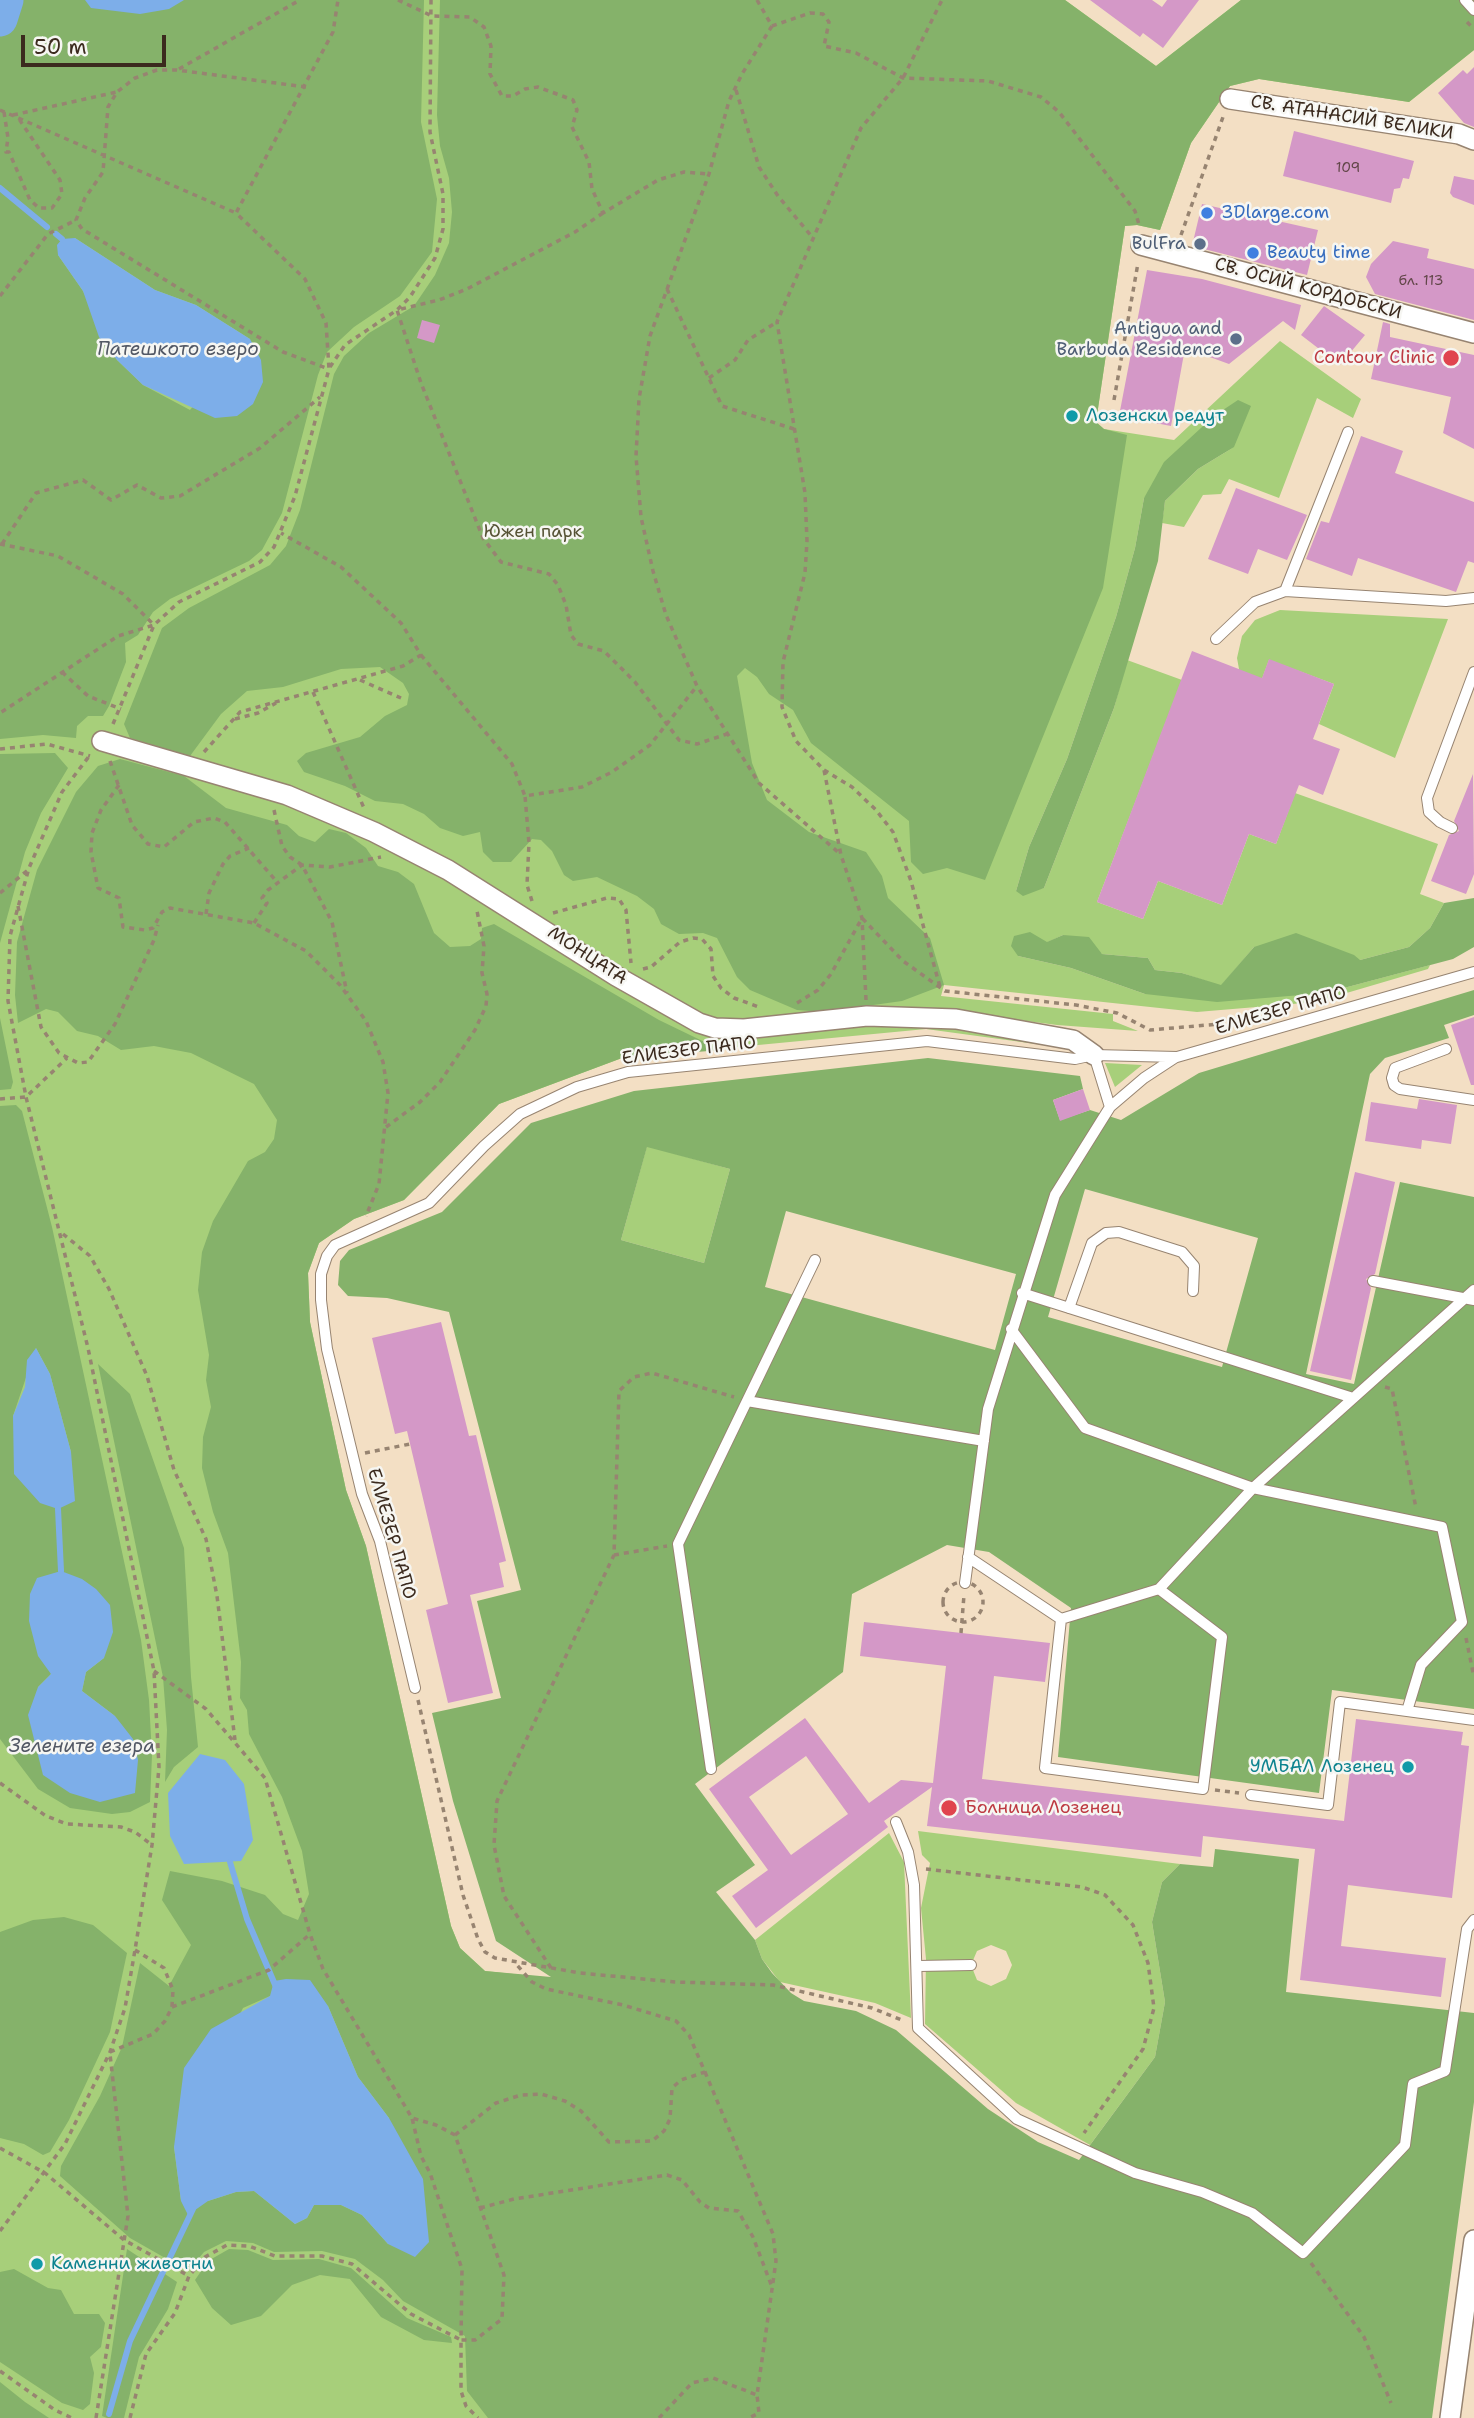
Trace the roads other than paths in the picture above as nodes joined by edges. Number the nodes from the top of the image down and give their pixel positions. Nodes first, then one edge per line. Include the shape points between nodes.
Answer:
1 (1465, 0) edge
2 (1474, 10) edge
3 (1230, 99) road end
4 (1474, 140) edge
5 (1140, 255) road end
6 (1474, 333) edge
7 (1348, 432) dead end
8 (1285, 591) junction
9 (1474, 598) edge
10 (1216, 639) dead end
11 (1474, 671) edge
12 (96, 749) road end
13 (1452, 828) dead end
14 (1474, 972) edge
15 (1446, 1049) dead end
16 (1094, 1055) junction
17 (1177, 1057) junction
18 (1474, 1100) edge
19 (1110, 1107) junction
20 (815, 1260) dead end
21 (1373, 1281) dead end
22 (1474, 1290) edge
23 (1194, 1291) dead end
24 (1022, 1293) junction
25 (1469, 1299) edge
26 (1069, 1308) junction
27 (1012, 1329) junction
28 (1353, 1398) junction
29 (747, 1401) junction
30 (984, 1441) junction
31 (1252, 1488) junction
32 (968, 1557) junction
33 (965, 1583) dead end
34 (1159, 1589) junction
35 (1061, 1619) junction
36 (415, 1688) road end
37 (1408, 1711) junction
38 (1474, 1720) edge
39 (711, 1769) dead end
40 (1251, 1795) road end
41 (896, 1822) dead end
42 (1474, 1920) edge
43 (971, 1965) dead end
44 (919, 1966) junction
45 (1474, 2240) edge
46 (1468, 2347) edge
47 (1450, 2418) edge

1 - 2 lane
3 - 4 street, СВ. АТАНАСИЙ ВЕЛИКИ
5 - 6 street, СВ. ОСИЙ КОРДОБСКИ via 1174,253
7 - 8 lane
8 - 9 lane via 1446,601
8 - 10 lane via 1255,602
11 - 13 lane via 1427,799 1429,812
12 - 16 street, МОНЦАТА via 192,767 270,791 374,832 537,916 648,995 715,1028 867,1016 956,1019 1073,1040
14 - 17 lane, ЕЛИЕЗЕР ПАПО
15 - 18 lane via 1395,1068 1394,1085
16 - 17 lane, ЕЛИЕЗЕР ПАПО
16 - 19 lane
16 - 36 lane, ЕЛИЕЗЕР ПАПО via 1074,1059 927,1041 628,1072 577,1087 520,1114 429,1203 335,1245 321,1274 327,1349
17 - 19 lane
19 - 24 lane via 1055,1195
20 - 29 lane
21 - 25 lane
22 - 25 lane
23 - 26 lane via 1194,1266 1182,1252 1119,1232 1106,1233 1092,1243
24 - 26 lane
24 - 27 lane
25 - 28 lane
26 - 28 lane
27 - 30 lane via 988,1409
27 - 31 lane via 1085,1428
28 - 31 lane
29 - 30 lane
29 - 39 lane via 678,1544
30 - 32 lane
31 - 34 lane
31 - 37 lane via 1442,1527 1462,1622 1421,1665
32 - 33 lane
32 - 35 lane
34 - 35 lane
34 - 35 lane via 1222,1637 1203,1789 1045,1768
37 - 38 lane
37 - 40 lane via 1340,1702 1328,1805
41 - 44 lane via 912,1868
42 - 44 lane via 1467,1929 1445,2071 1413,2084 1405,2145 1303,2253 1252,2213 1202,2192 1135,2173 1017,2119 918,2028
43 - 44 lane
45 - 46 street
46 - 47 street

